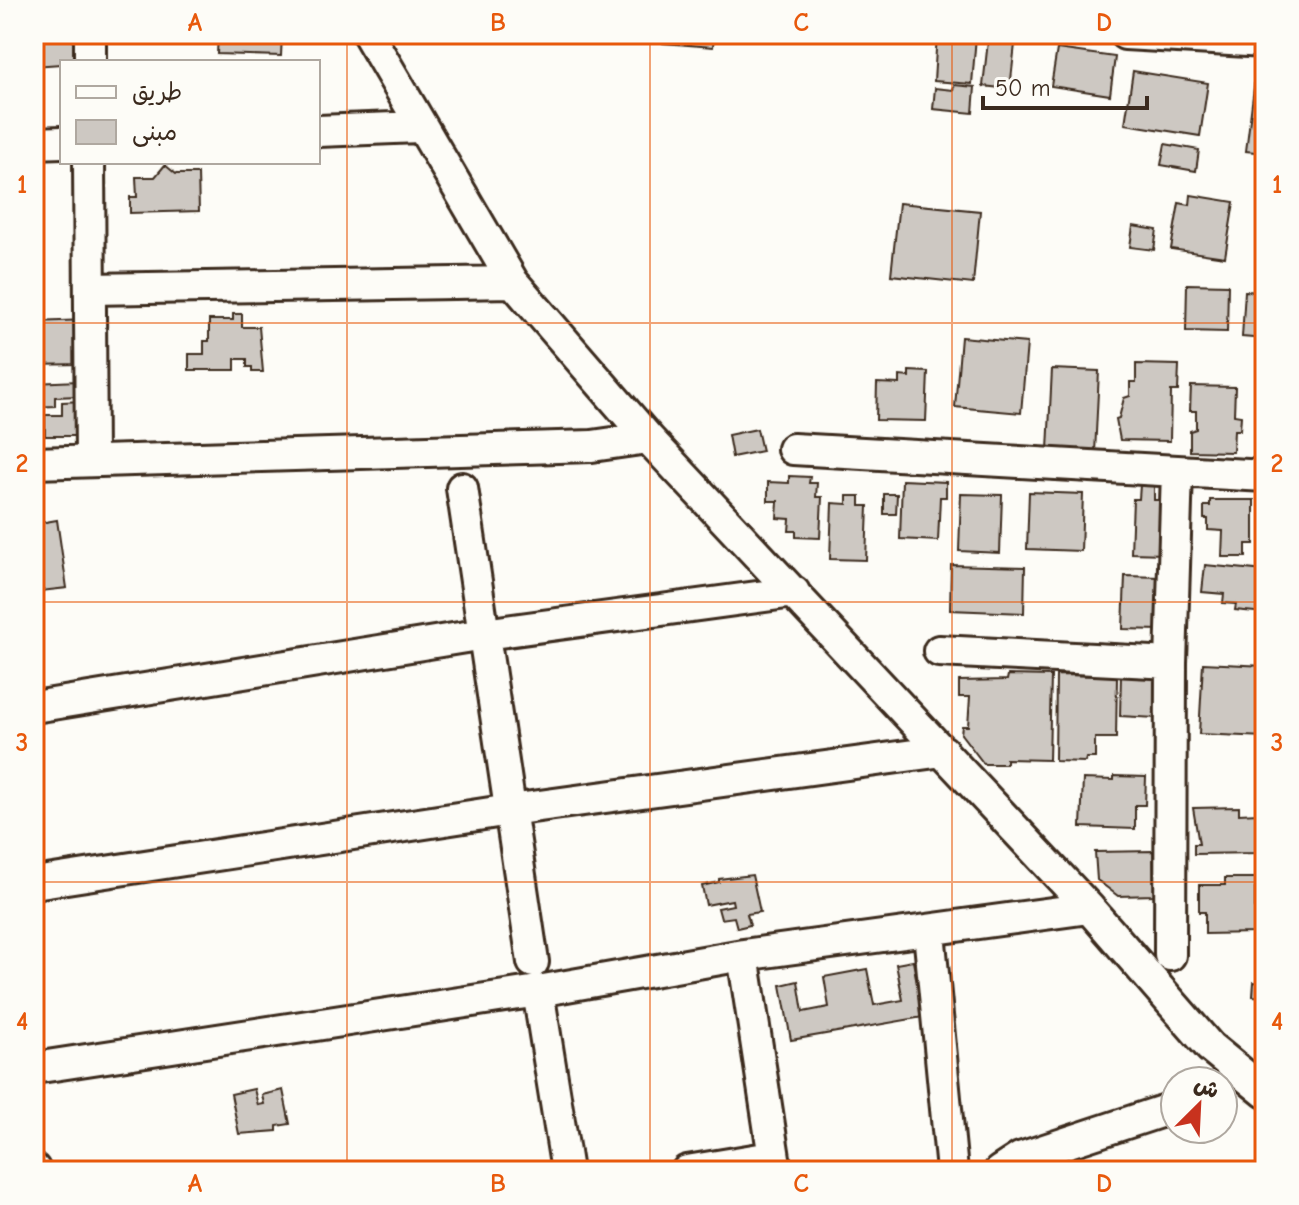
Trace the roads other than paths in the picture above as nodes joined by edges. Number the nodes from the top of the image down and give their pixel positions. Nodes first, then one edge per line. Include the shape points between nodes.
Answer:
1 (90, 34) edge
2 (368, 34) edge
3 (1125, 34) edge
4 (1194, 36) edge
5 (1265, 42) edge
6 (90, 60) edge
7 (419, 127) junction
8 (320, 131) edge
9 (60, 142) edge
10 (34, 143) edge
11 (89, 164) edge
12 (513, 282) junction
13 (90, 289) junction
14 (648, 438) junction
15 (793, 449) dead end
16 (91, 461) junction
17 (34, 463) edge
18 (1177, 471) junction
19 (1265, 476) edge
20 (462, 488) dead end
21 (794, 592) junction
22 (484, 634) junction
23 (939, 651) dead end
24 (1171, 663) junction
25 (34, 707) edge
26 (943, 751) junction
27 (510, 810) junction
28 (34, 883) edge
29 (1089, 908) junction
30 (929, 932) junction
31 (743, 955) junction
32 (1170, 955) dead end
33 (535, 976) junction
34 (34, 1068) edge
35 (1244, 1087) edge
36 (1159, 1112) edge
37 (774, 1164) edge
38 (567, 1171) edge
39 (687, 1171) edge
40 (952, 1171) edge
41 (1000, 1171) edge

1 - 6 street
2 - 7 street
3 - 4 street
4 - 5 street
7 - 8 street
7 - 12 street
9 - 10 street
11 - 13 street
12 - 13 street
12 - 14 street
13 - 16 street
14 - 16 street via 592,446
14 - 21 street
15 - 18 street
16 - 17 street
18 - 19 street
18 - 24 street
20 - 22 street
21 - 22 street
21 - 26 street
22 - 25 street
22 - 27 street
23 - 24 street
24 - 32 street
26 - 27 street
26 - 29 street
27 - 28 street
27 - 33 street
29 - 30 street
29 - 35 street
30 - 31 street
30 - 40 street
31 - 33 street
31 - 37 street
33 - 34 street
33 - 38 street
36 - 41 street via 1020,1158
37 - 39 street

